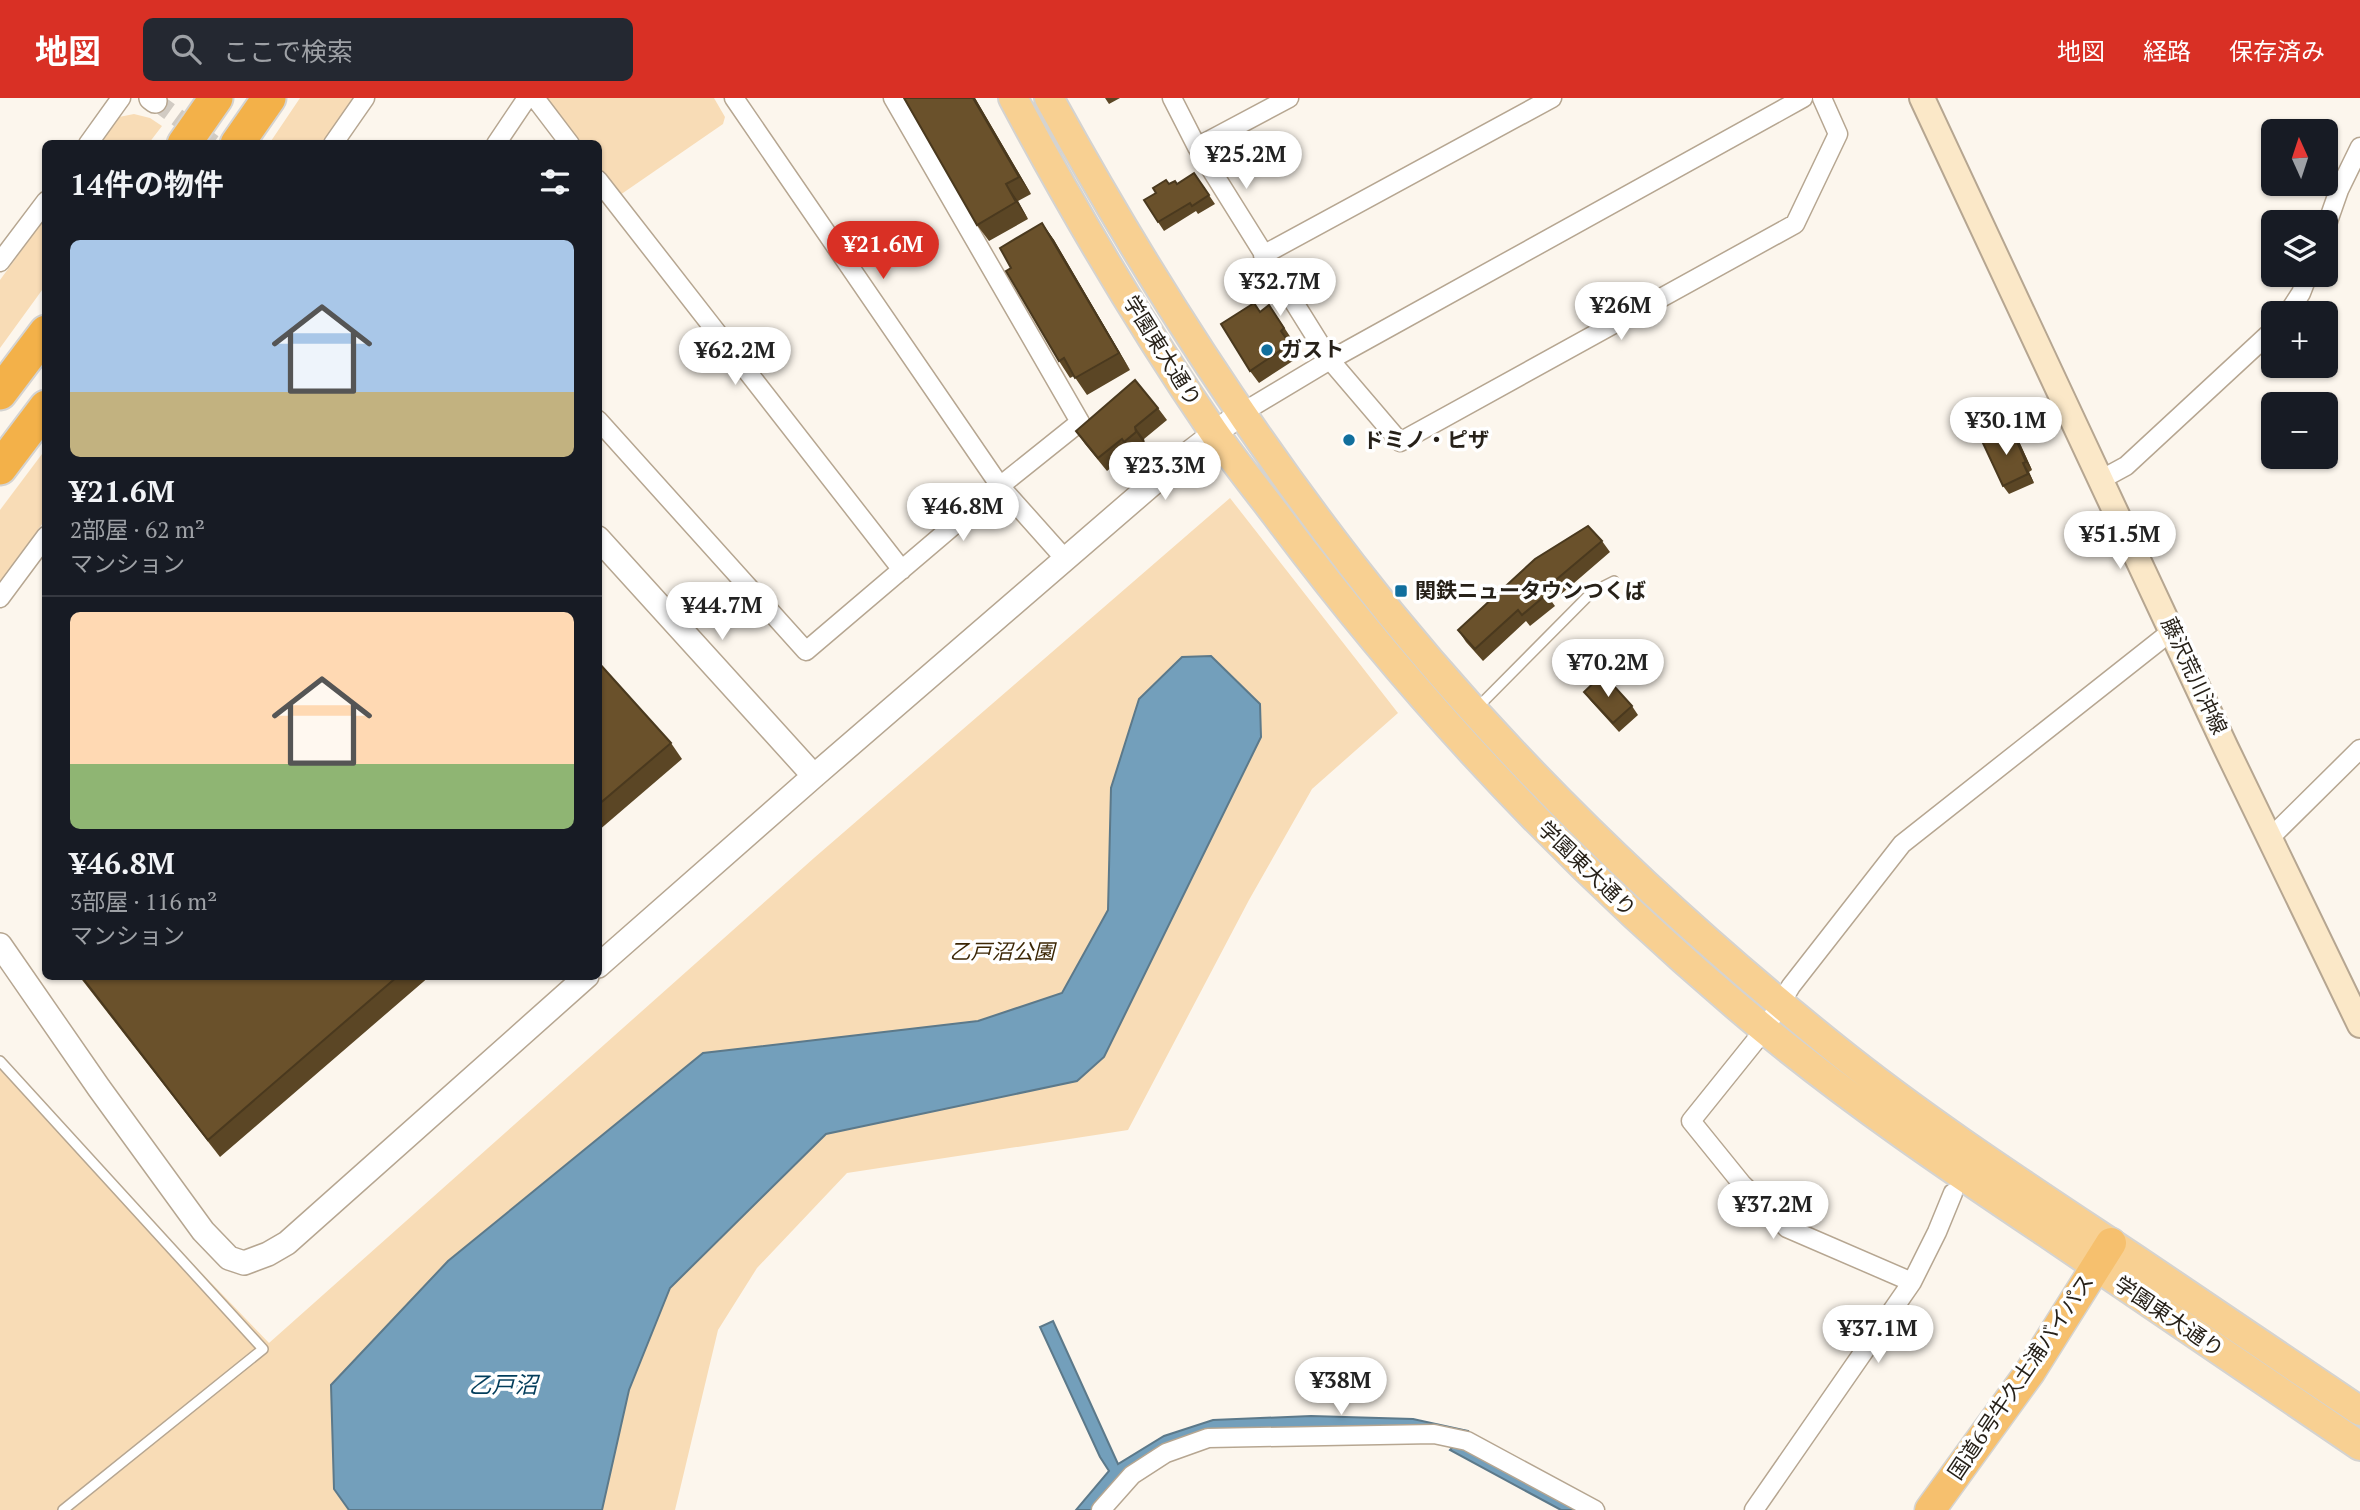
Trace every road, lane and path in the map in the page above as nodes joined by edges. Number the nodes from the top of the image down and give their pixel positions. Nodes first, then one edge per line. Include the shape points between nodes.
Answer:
1 (121, 98) edge
2 (216, 98) edge
3 (269, 98) edge
4 (365, 98) edge
5 (527, 98) edge
6 (535, 98) edge
7 (734, 98) edge
8 (893, 98) edge
9 (1013, 98) edge
10 (1049, 98) edge
11 (1172, 98) edge
12 (1289, 98) edge
13 (1552, 98) edge
14 (1803, 98) edge
15 (1822, 98) edge
16 (1922, 98) edge
17 (91, 140) edge
18 (187, 140) edge
19 (240, 140) edge
20 (340, 140) edge
21 (499, 140) edge
22 (567, 140) edge
23 (1197, 147) junction
24 (2360, 147) edge
25 (602, 185) edge
26 (42, 206) edge
27 (2332, 210) edge
28 (1263, 255) junction
29 (0, 262) edge
30 (42, 337) edge
31 (2261, 341) edge
32 (1330, 360) junction
33 (0, 393) edge
34 (42, 412) edge
35 (1240, 414) junction
36 (602, 424) edge
37 (1214, 433) junction
38 (0, 468) edge
39 (2102, 479) junction
40 (1000, 486) junction
41 (42, 541) edge
42 (602, 542) edge
43 (1066, 560) junction
44 (902, 570) junction
45 (1614, 581) dead end
46 (0, 598) edge
47 (2173, 630) junction
48 (1475, 710) junction
49 (2360, 749) edge
50 (814, 776) junction
51 (2270, 838) junction
52 (0, 945) edge
53 (602, 962) edge
54 (582, 980) edge
55 (1779, 1002) junction
56 (2360, 1024) edge
57 (1765, 1030) junction
58 (0, 1061) edge
59 (1953, 1193) dead end
60 (2103, 1255) junction
61 (1912, 1282) junction
62 (2360, 1411) edge
63 (2360, 1446) edge
64 (64, 1510) edge
65 (1101, 1510) edge
66 (1595, 1510) edge
67 (1754, 1510) edge
68 (1930, 1510) edge

1 - 17 street
2 - 18 highway
3 - 19 highway
4 - 20 street
5 - 21 street
6 - 22 street
7 - 40 street
8 - 40 street via 1080,422
9 - 37 main road, 学園東大通り via 1066,196
10 - 35 main road, 学園東大通り via 1150,275
11 - 23 street
12 - 23 street
13 - 28 street
14 - 32 street
15 - 32 street via 1838,134 1795,223 1400,442
16 - 39 main road, 藤沢荒川沖線
23 - 28 street
24 - 27 street
25 - 44 street
26 - 29 street
28 - 32 street
30 - 33 highway
31 - 39 street via 2126,466
32 - 35 street
34 - 38 highway
35 - 37 street
35 - 48 main road, 学園東大通り via 1353,567
36 - 44 street via 806,651
37 - 43 street
37 - 57 main road, 学園東大通り via 1327,583 1527,810 1640,920
39 - 47 main road, 藤沢荒川沖線
40 - 43 street
40 - 44 street
41 - 46 street
42 - 50 street
43 - 50 street
45 - 48 lane via 1592,592
47 - 51 main road, 藤沢荒川沖線
47 - 55 street via 1902,844
48 - 55 main road, 学園東大通り via 1658,897
49 - 51 street
50 - 53 street
51 - 56 main road, 藤沢荒川沖線
52 - 54 street via 203,1231 229,1258 244,1263 286,1242
55 - 57 street
55 - 60 main road, 学園東大通り
57 - 60 main road, 学園東大通り via 1949,1168
57 - 61 street via 1691,1121 1742,1184 1787,1228
58 - 64 lane via 263,1349
59 - 61 street
60 - 62 main road, 学園東大通り
60 - 63 main road, 学園東大通り
60 - 68 highway, 国道6号牛久土浦バイパス via 2029,1372
61 - 67 street
65 - 66 street via 1132,1475 1166,1453 1208,1438 1434,1434 1467,1441

